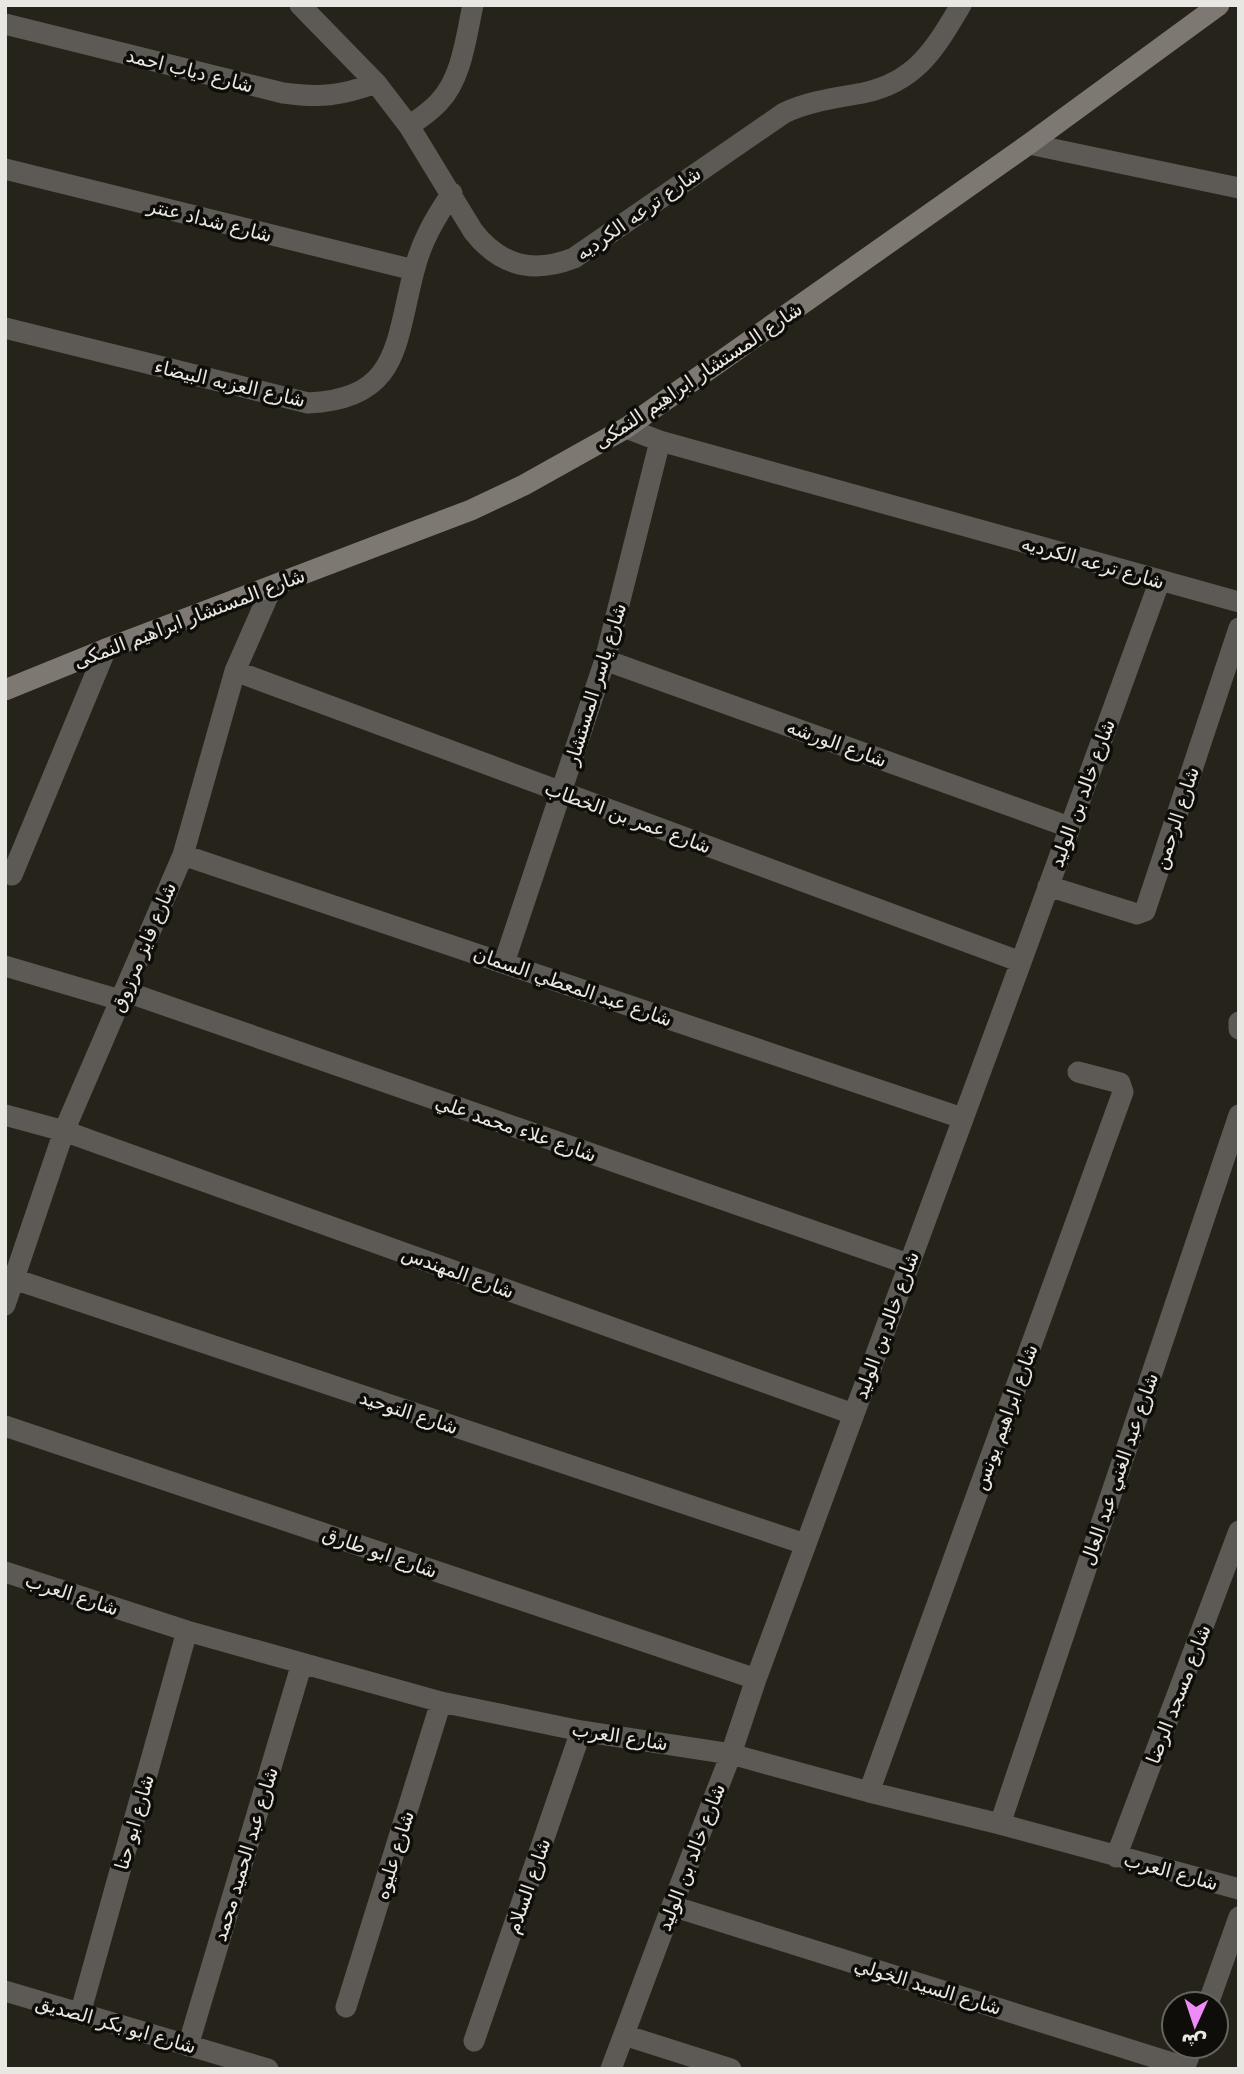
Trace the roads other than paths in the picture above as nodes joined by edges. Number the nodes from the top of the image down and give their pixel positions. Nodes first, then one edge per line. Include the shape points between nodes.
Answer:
1 (300, 5) edge
2 (473, 5) edge
3 (961, 5) edge
4 (1219, 5) edge
5 (5, 24) edge
6 (376, 83) junction
7 (409, 126) junction
8 (1029, 144) junction
9 (5, 169) edge
10 (1239, 188) edge
11 (452, 193) junction
12 (414, 270) junction
13 (5, 328) edge
14 (626, 428) junction
15 (660, 441) junction
16 (1160, 580) junction
17 (272, 587) junction
18 (1239, 602) edge
19 (1239, 628) edge
20 (106, 649) junction
21 (605, 660) junction
22 (235, 671) junction
23 (5, 690) edge
24 (562, 793) junction
25 (1069, 827) junction
26 (183, 855) junction
27 (12, 875) dead end
28 (1048, 886) junction
29 (1021, 962) junction
30 (504, 963) junction
31 (5, 966) edge
32 (122, 995) junction
33 (1239, 1022) edge
34 (1239, 1029) edge
35 (1078, 1072) dead end
36 (5, 1115) edge
37 (1239, 1115) edge
38 (962, 1118) junction
39 (64, 1131) junction
40 (908, 1264) junction
41 (14, 1279) junction
42 (5, 1305) edge
43 (853, 1414) junction
44 (5, 1426) edge
45 (1239, 1531) edge
46 (805, 1544) junction
47 (5, 1572) edge
48 (187, 1632) junction
49 (302, 1663) junction
50 (755, 1679) junction
51 (442, 1702) junction
52 (581, 1731) junction
53 (731, 1754) junction
54 (869, 1792) junction
55 (1000, 1824) junction
56 (1116, 1857) junction
57 (1239, 1889) edge
58 (672, 1906) junction
59 (1239, 1917) edge
60 (1213, 1990) edge
61 (5, 1992) edge
62 (346, 2007) dead end
63 (80, 2014) junction
64 (624, 2035) junction
65 (474, 2041) dead end
66 (188, 2046) junction
67 (1185, 2068) edge
68 (268, 2069) edge
69 (611, 2069) edge
70 (731, 2069) edge

1 - 6 street, شارع ترعه الكرديه
2 - 7 street via 453,82 441,100
3 - 11 street, شارع ترعه الكرديه via 922,64 897,82 783,113 588,249 558,264 525,266 496,253 473,231
4 - 8 street, شارع المستشار ابراهيم النمكى
5 - 6 street, شارع دياب احمد via 283,93 329,96
6 - 7 street, شارع ترعه الكرديه
7 - 11 street, شارع ترعه الكرديه
8 - 10 street
8 - 14 street, شارع المستشار ابراهيم النمكى
9 - 12 street, شارع شداد عنتر
11 - 12 street, شارع العزبه البيضاء via 429,230
12 - 13 street, شارع العزبه البيضاء via 391,359 376,379 356,394 333,402 307,403
14 - 15 street, شارع ترعه الكرديه
14 - 17 street, شارع المستشار ابراهيم النمكى via 471,510
15 - 16 street, شارع ترعه الكرديه
15 - 21 street, شارع ياسر المستشار
16 - 18 street, شارع ترعه الكرديه
16 - 25 street, شارع خالد بن الوليد
17 - 20 street, شارع المستشار ابراهيم النمكى
17 - 22 street, شارع فايز مرزوق
19 - 28 street, شارع الرحمن via 1146,909 1137,914
20 - 23 street, شارع المستشار ابراهيم النمكى
20 - 27 street
21 - 24 street, شارع ياسر المستشار
21 - 25 street, شارع الورشه
22 - 24 street, شارع عمر بن الخطاب
22 - 26 street, شارع فايز مرزوق
24 - 29 street, شارع عمر بن الخطاب
24 - 30 street, شارع ياسر المستشار
25 - 28 street, شارع خالد بن الوليد
26 - 30 street, شارع عبد المعطي السمان
26 - 32 street, شارع فايز مرزوق
28 - 29 street, شارع خالد بن الوليد
29 - 38 street, شارع خالد بن الوليد
30 - 38 street, شارع عبد المعطي السمان
31 - 32 street, شارع علاء محمد علي
32 - 39 street, شارع فايز مرزوق
32 - 40 street, شارع علاء محمد علي
33 - 34 street
35 - 54 street, شارع ابراهيم يونس via 1120,1083 1123,1092
36 - 39 street, شارع المهندس
37 - 55 street, شارع عبد الغني عبد العال
38 - 40 street, شارع خالد بن الوليد
39 - 41 street, شارع فايز مرزوق
39 - 43 street, شارع المهندس
40 - 43 street, شارع خالد بن الوليد
41 - 42 street, شارع فايز مرزوق
41 - 46 street, شارع التوحيد
43 - 46 street, شارع خالد بن الوليد
44 - 50 street, شارع ابو طارق
45 - 56 street, شارع مسجد الرضا
46 - 50 street, شارع خالد بن الوليد
47 - 48 street, شارع العرب
48 - 49 street, شارع العرب
48 - 63 street, شارع ابو حنا
49 - 51 street, شارع العرب
49 - 66 street, شارع عبد الحميد محمد
50 - 53 street, شارع خالد بن الوليد
51 - 52 street, شارع العرب
51 - 62 street, شارع عليوه
52 - 53 street, شارع العرب
52 - 65 street, شارع السلام
53 - 54 street, شارع العرب
53 - 58 street, شارع خالد بن الوليد
54 - 55 street, شارع العرب
55 - 56 street, شارع العرب
56 - 57 street, شارع العرب
58 - 64 street, شارع خالد بن الوليد
58 - 67 street, شارع السيد الخولي
59 - 60 street
61 - 63 street, شارع ابو بكر الصديق
63 - 66 street, شارع ابو بكر الصديق
64 - 69 street, شارع خالد بن الوليد
64 - 70 street
66 - 68 street, شارع ابو بكر الصديق

